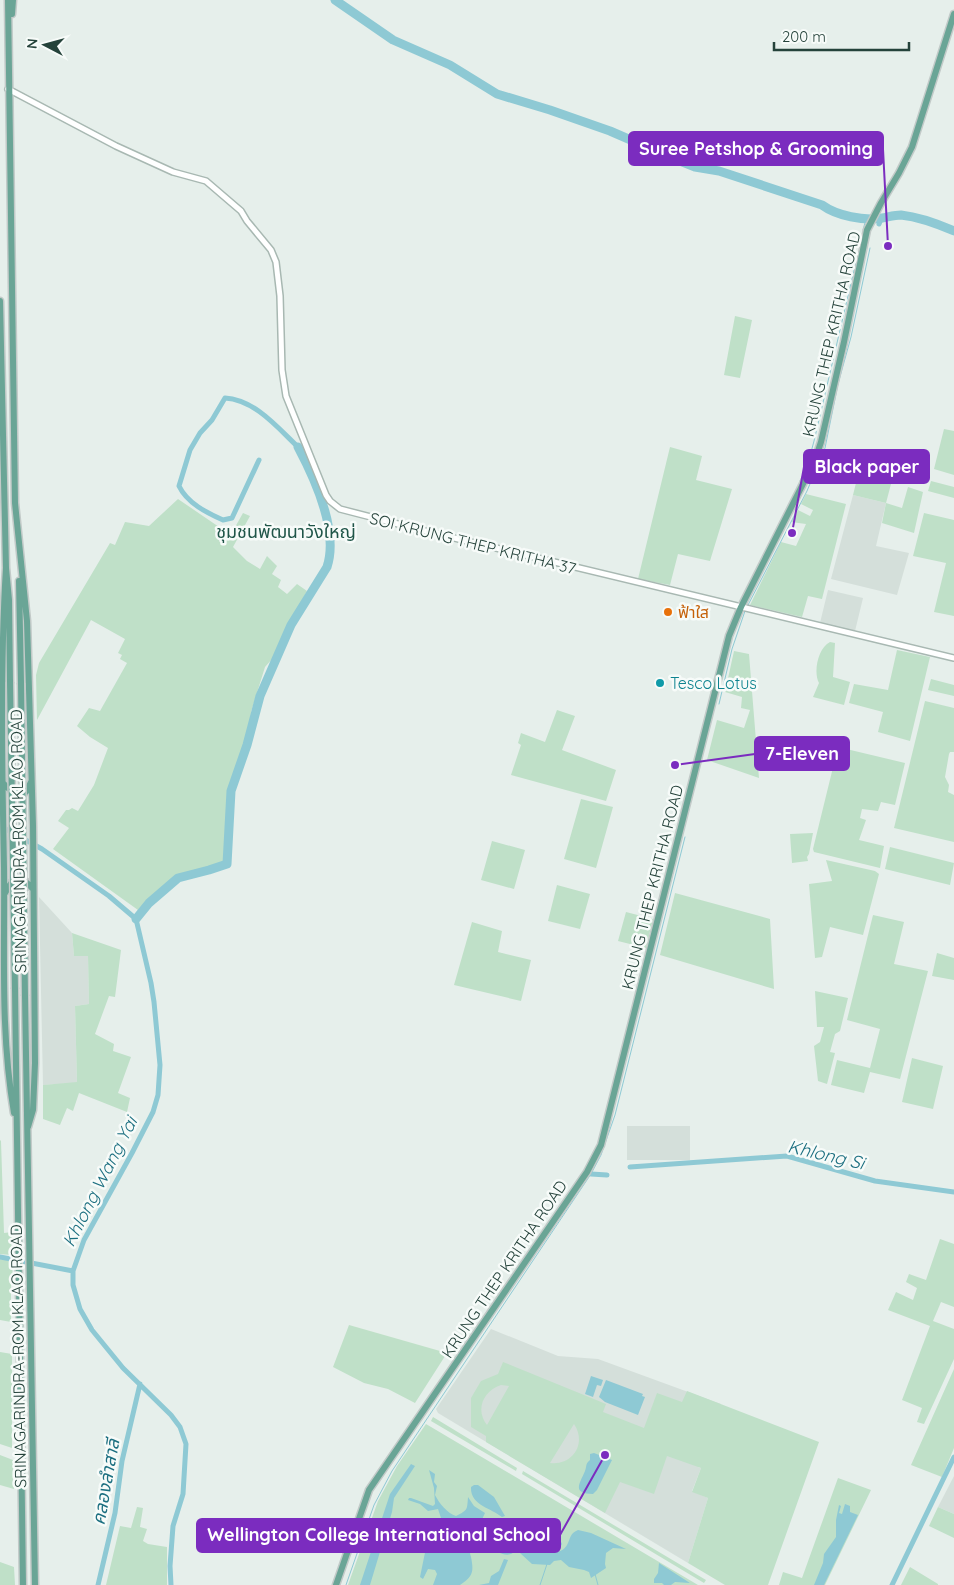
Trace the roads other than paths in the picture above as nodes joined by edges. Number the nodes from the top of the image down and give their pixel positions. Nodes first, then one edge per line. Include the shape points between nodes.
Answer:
1 (8, 0) edge
2 (14, 0) edge
3 (954, 14) edge
4 (9, 40) junction
5 (8, 89) junction
6 (0, 301) edge
7 (19, 555) junction
8 (6, 568) junction
9 (745, 608) junction
10 (954, 658) edge
11 (31, 781) junction
12 (2, 783) junction
13 (34, 889) junction
14 (4, 894) junction
15 (28, 1127) junction
16 (16, 1129) junction
17 (23, 1585) edge
18 (35, 1585) edge
19 (336, 1585) edge

1 - 4 main road, SRINAGARINDRA-ROM KLAO ROAD
2 - 4 main road, SRINAGARINDRA-ROM KLAO ROAD
3 - 9 main road, KRUNG THEP KRITHA ROAD via 915,137 869,225 818,452
4 - 5 main road, SRINAGARINDRA-ROM KLAO ROAD
5 - 7 main road, SRINAGARINDRA-ROM KLAO ROAD via 15,503
5 - 9 street, SOI KRUNG THEP KRITHA 37 via 116,146 173,172 206,181 241,211 271,250 276,262 286,396 326,495 340,509
6 - 8 main road, SRINAGARINDRA-ROM KLAO ROAD
7 - 11 main road, SRINAGARINDRA-ROM KLAO ROAD via 27,620
7 - 15 main road, SRINAGARINDRA-ROM KLAO ROAD, bridge
8 - 12 main road, SRINAGARINDRA-ROM KLAO ROAD via 0,650
8 - 16 main road, SRINAGARINDRA-ROM KLAO ROAD, bridge via 10,600
9 - 10 street, SOI KRUNG THEP KRITHA 37
9 - 19 main road, KRUNG THEP KRITHA ROAD via 729,636 599,1150 369,1490
11 - 12 main road via 24,792 9,790
11 - 13 main road, SRINAGARINDRA-ROM KLAO ROAD
12 - 14 main road, SRINAGARINDRA-ROM KLAO ROAD
13 - 14 main road via 18,878 12,881
13 - 15 main road, SRINAGARINDRA-ROM KLAO ROAD via 34,1092
14 - 16 main road, SRINAGARINDRA-ROM KLAO ROAD via 5,1036
15 - 18 main road, SRINAGARINDRA-ROM KLAO ROAD
16 - 17 main road, SRINAGARINDRA-ROM KLAO ROAD

